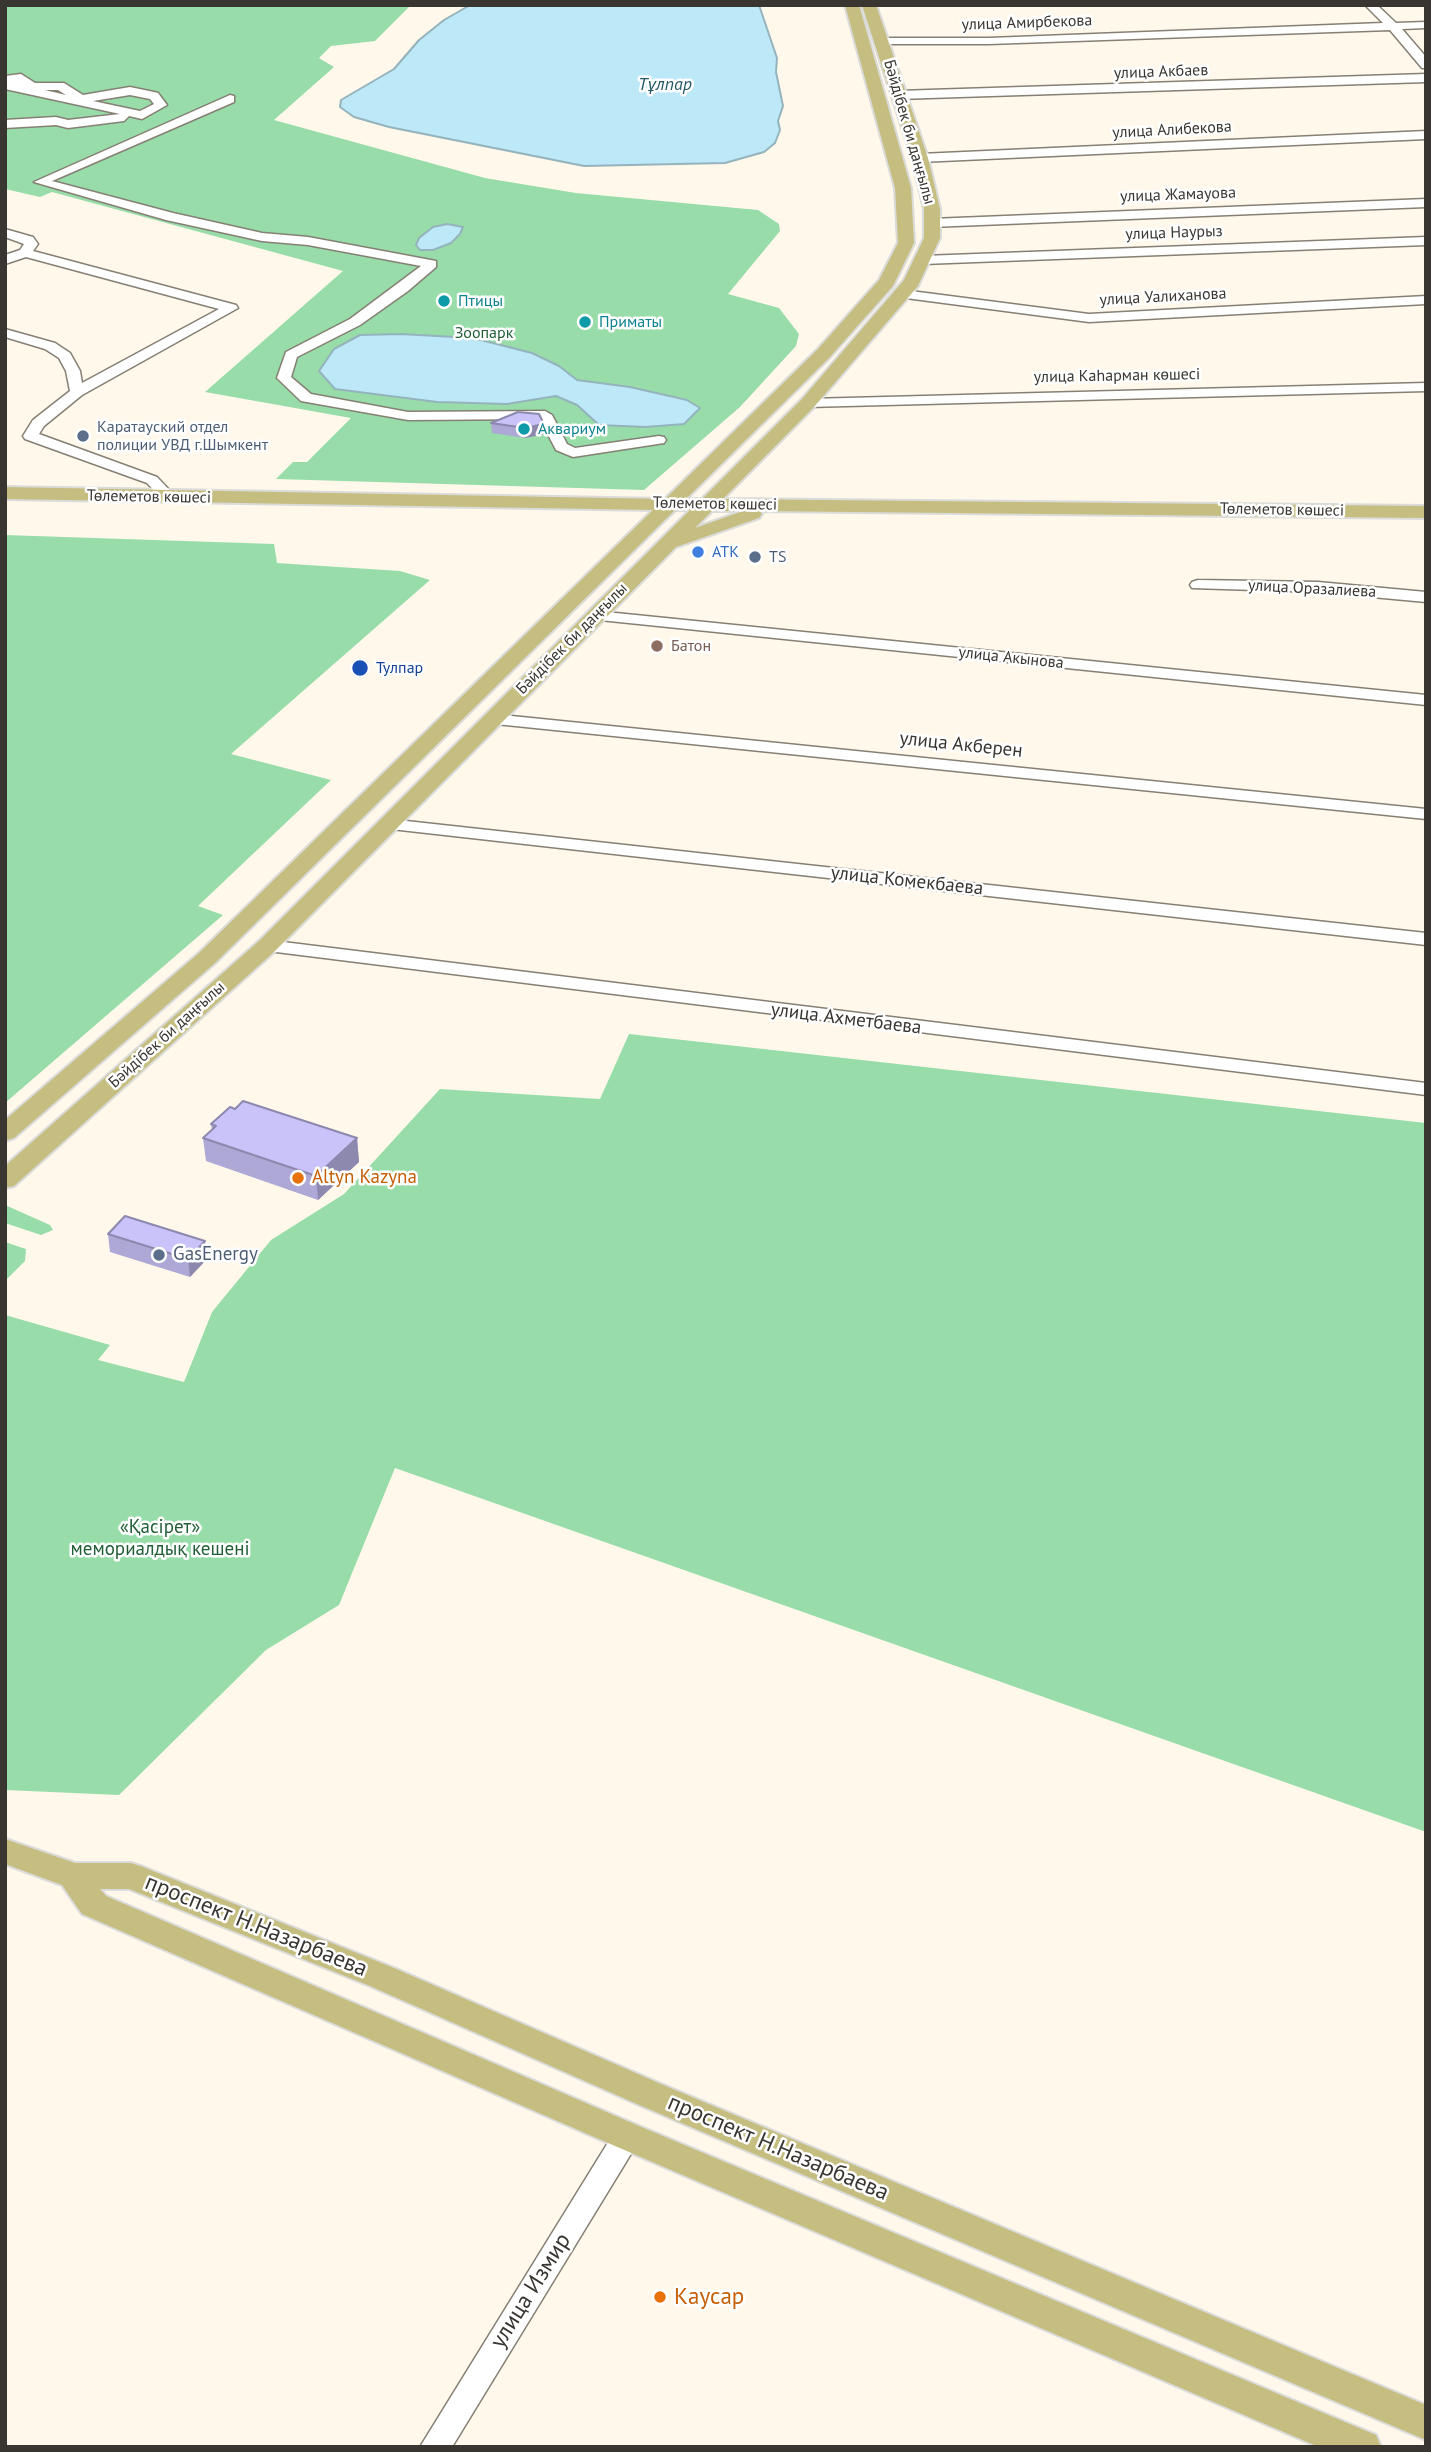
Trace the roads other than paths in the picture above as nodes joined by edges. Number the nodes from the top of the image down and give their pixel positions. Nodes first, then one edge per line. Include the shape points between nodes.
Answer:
1 (852, 5) edge
2 (869, 5) edge
3 (1370, 5) edge
4 (1426, 25) edge
5 (1394, 27) junction
6 (882, 41) junction
7 (1426, 65) edge
8 (5, 75) edge
9 (21, 78) junction
10 (1426, 78) edge
11 (5, 84) edge
12 (898, 95) junction
13 (230, 99) dead end
14 (142, 115) junction
15 (193, 115) junction
16 (5, 124) edge
17 (1426, 135) edge
18 (920, 158) junction
19 (1426, 203) edge
20 (932, 223) junction
21 (5, 233) edge
22 (1426, 241) edge
23 (25, 253) junction
24 (5, 260) edge
25 (923, 260) junction
26 (903, 294) junction
27 (1426, 300) edge
28 (5, 333) edge
29 (1426, 387) edge
30 (77, 392) junction
31 (808, 403) junction
32 (659, 440) dead end
33 (742, 468) junction
34 (5, 493) edge
35 (168, 497) junction
36 (5, 502) edge
37 (794, 505) junction
38 (662, 508) junction
39 (701, 509) junction
40 (1426, 512) edge
41 (752, 514) junction
42 (1426, 520) edge
43 (664, 546) junction
44 (1198, 585) dead end
45 (1426, 597) edge
46 (596, 616) junction
47 (503, 667) junction
48 (539, 673) junction
49 (1426, 700) edge
50 (492, 719) junction
51 (1426, 814) edge
52 (388, 824) junction
53 (1426, 939) edge
54 (267, 946) junction
55 (1426, 1089) edge
56 (5, 1133) edge
57 (5, 1180) edge
58 (5, 1851) edge
59 (74, 1876) junction
60 (627, 2136) junction
61 (1426, 2423) edge
62 (435, 2447) edge
63 (1362, 2447) edge

1 - 38 main road, Бәйдібек би даңғылы via 903,188 906,243 887,282 823,354
2 - 6 main road, Бәйдібек би даңғылы
3 - 5 street
4 - 5 street, улица Амирбекова
5 - 6 street, улица Амирбекова
5 - 7 street
6 - 12 main road, Бәйдібек би даңғылы
8 - 9 street
9 - 11 street
9 - 14 street via 32,87 60,86 81,99 130,91 154,96 161,105
10 - 12 street, улица Акбаев
11 - 14 street
12 - 18 main road, Бәйдібек би даңғылы
13 - 15 street
14 - 15 street
14 - 16 street via 68,124
15 - 32 street via 40,182 171,218 430,264 355,322 291,355 284,378 306,398 408,416 545,415 561,447 573,453
17 - 18 street, улица Алибекова
18 - 20 main road, Бәйдібек би даңғылы
19 - 20 street, улица Жамауова
20 - 25 main road, Бәйдібек би даңғылы via 932,238
21 - 23 street via 28,240 31,244
22 - 25 street, улица Наурыз
23 - 24 street
23 - 30 street via 231,308
25 - 26 main road, Бәйдібек би даңғылы
26 - 27 street, улица Уалиханова via 1089,318
26 - 31 main road, Бәйдібек би даңғылы
28 - 30 street via 50,346 65,356
29 - 31 street, улица Каһарман көшесі
30 - 35 street via 38,423 30,436 152,480
31 - 33 main road, Бәйдібек би даңғылы
33 - 37 main road via 746,485 753,491
33 - 39 main road, Бәйдібек би даңғылы
34 - 35 main road, Төлеметов көшесі
35 - 38 main road, Төлеметов көшесі
36 - 38 main road, Төлеметов көшесі
37 - 39 main road, Төлеметов көшесі
37 - 40 main road, Төлеметов көшесі
38 - 39 main road, Төлеметов көшесі
38 - 47 main road, Бәйдібек би даңғылы
39 - 41 main road, Төлеметов көшесі
39 - 43 main road, Бәйдібек би даңғылы
41 - 42 main road, Төлеметов көшесі
41 - 43 main road
43 - 46 main road, Бәйдібек би даңғылы
44 - 45 street, улица Оразалиева via 1318,587
46 - 48 main road, Бәйдібек би даңғылы
46 - 49 street, улица Акынова
47 - 48 main road
47 - 56 main road, Бәйдібек би даңғылы via 207,958
48 - 50 main road, Бәйдібек би даңғылы
50 - 51 street, улица Акберен
50 - 52 main road, Бәйдібек би даңғылы
52 - 53 street, улица Комекбаева
52 - 54 main road, Бәйдібек би даңғылы
54 - 55 street, улица Ахметбаева
54 - 57 main road, Бәйдібек би даңғылы
58 - 59 main road
59 - 60 main road, проспект Н.Назарбаева via 94,1905
59 - 61 main road, проспект Н.Назарбаева via 131,1876 370,1972
60 - 62 street, улица Измир
60 - 63 main road, проспект Н.Назарбаева

